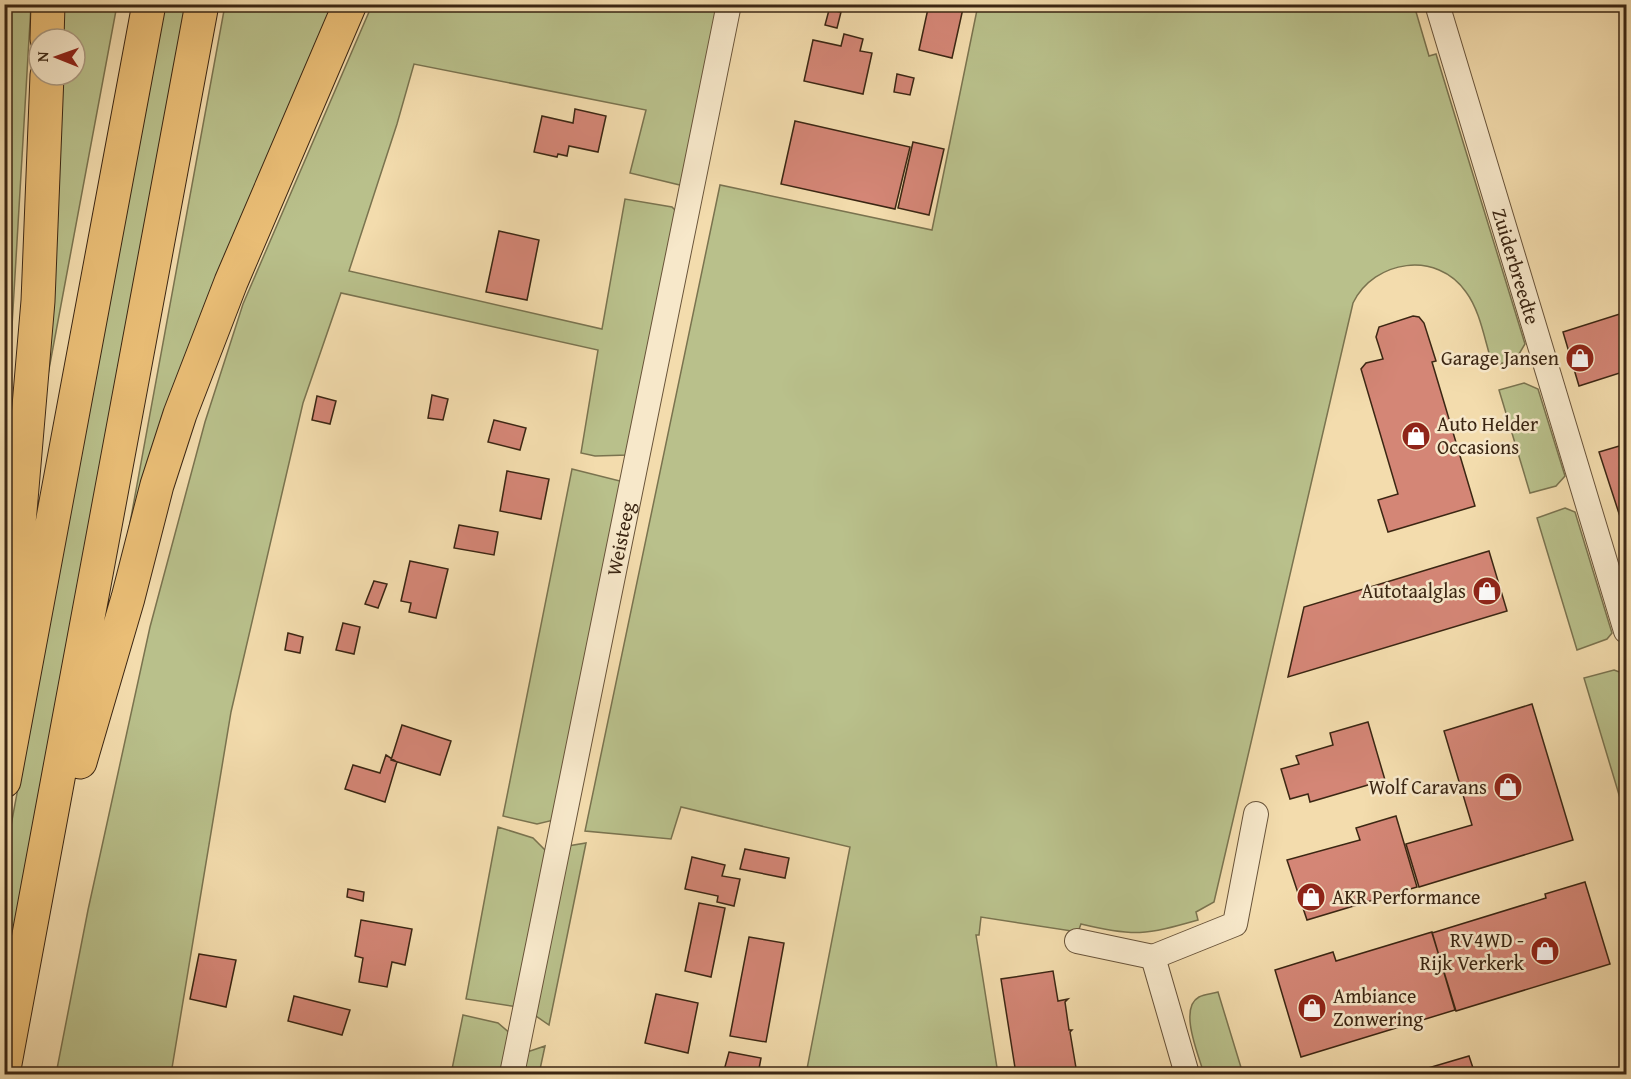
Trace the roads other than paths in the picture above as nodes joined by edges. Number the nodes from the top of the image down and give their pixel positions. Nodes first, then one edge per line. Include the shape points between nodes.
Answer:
1 (48, 4) edge
2 (149, 4) edge
3 (202, 4) edge
4 (350, 4) edge
5 (729, 4) edge
6 (1437, 4) edge
7 (47, 27) edge
8 (47, 87) edge
9 (1626, 631) edge
10 (4, 691) edge
11 (4, 781) edge
12 (1256, 814) dead end
13 (29, 934) junction
14 (1077, 941) dead end
15 (1153, 957) junction
16 (4, 1069) edge
17 (512, 1074) edge
18 (1187, 1074) edge

1 - 7 highway
2 - 11 highway
3 - 13 highway
4 - 13 highway via 231,282 180,414
5 - 17 street, Weisteeg
6 - 9 street, Zuiderbreedte
8 - 10 highway via 38,301
12 - 15 street via 1235,924
13 - 16 highway
14 - 15 street
15 - 18 street

